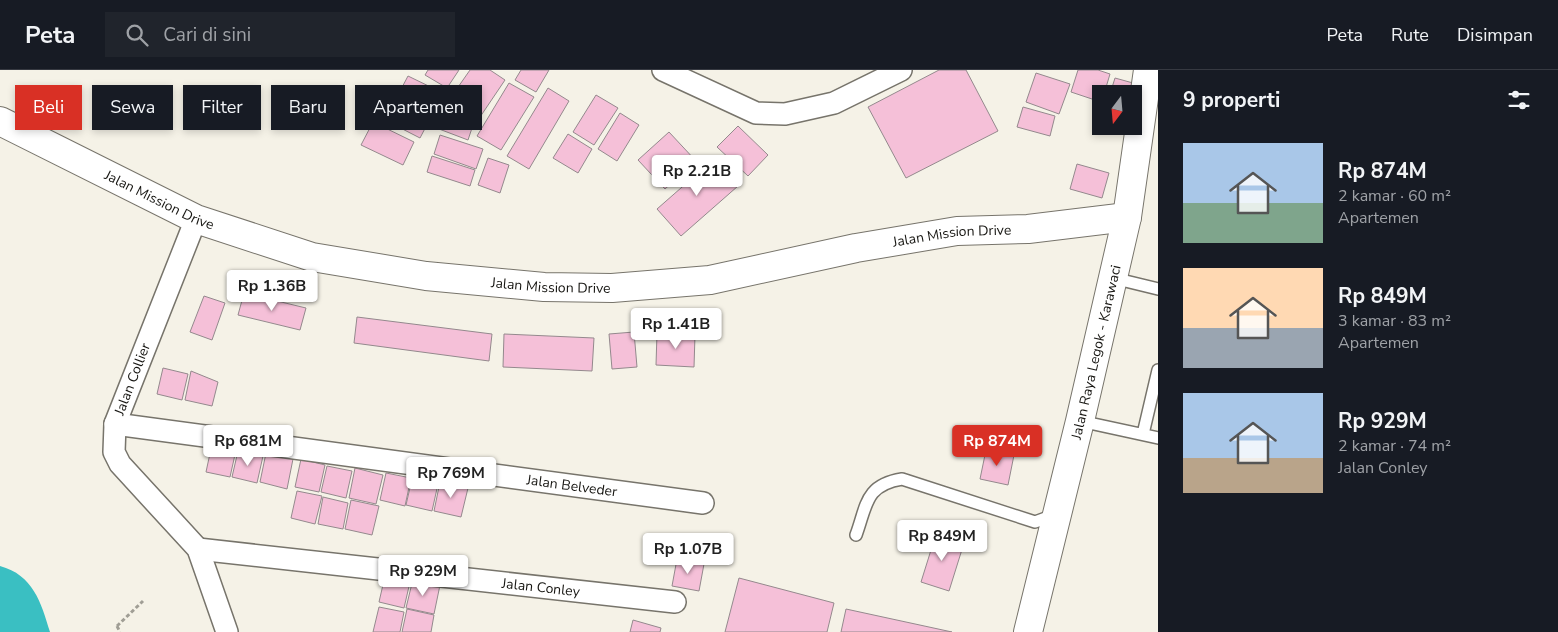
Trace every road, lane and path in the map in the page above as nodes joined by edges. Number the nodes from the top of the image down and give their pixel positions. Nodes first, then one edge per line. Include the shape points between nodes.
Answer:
1 (663, 70) edge
2 (901, 70) edge
3 (1148, 70) edge
4 (0, 121) edge
5 (1127, 217) junction
6 (196, 219) junction
7 (1113, 278) junction
8 (1158, 289) edge
9 (1158, 370) edge
10 (1080, 421) junction
11 (115, 424) junction
12 (1143, 434) junction
13 (1158, 438) edge
14 (703, 503) dead end
15 (1058, 513) junction
16 (856, 535) dead end
17 (198, 549) junction
18 (143, 601) dead end
19 (675, 602) dead end
20 (119, 632) edge
21 (227, 632) edge
22 (1028, 632) edge

1 - 2 street via 756,113 785,114 834,103
3 - 5 street, Jalan Raya Legok - Karawaci
4 - 6 street, Jalan Mission Drive
5 - 6 street, Jalan Mission Drive via 1028,229 956,231 856,248 710,280 612,288 544,287 426,276 312,257
5 - 7 street, Jalan Raya Legok - Karawaci
6 - 11 street, Jalan Collier
7 - 8 lane
7 - 10 street, Jalan Raya Legok - Karawaci
9 - 12 lane
10 - 12 lane
10 - 15 street, Jalan Raya Legok - Karawaci
11 - 14 street, Jalan Belveder
11 - 17 street, Jalan Collier via 114,452 120,464
12 - 13 lane
15 - 16 lane via 1034,522 902,479 884,482 870,494
15 - 22 street, Jalan Raya Legok - Karawaci
17 - 19 street, Jalan Conley
17 - 21 street, Jalan Collier
18 - 20 path via 117,626

